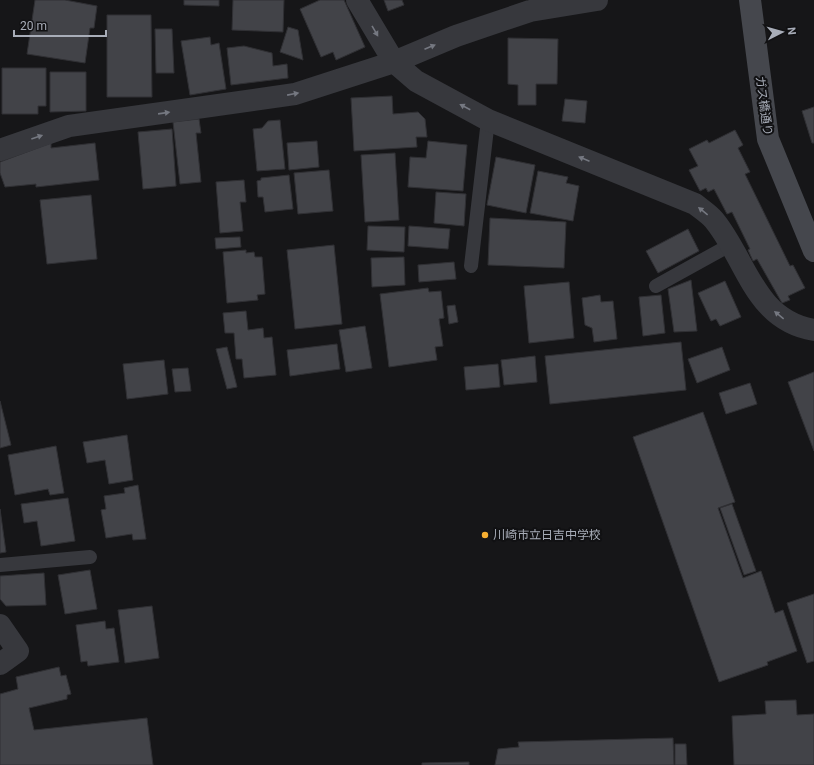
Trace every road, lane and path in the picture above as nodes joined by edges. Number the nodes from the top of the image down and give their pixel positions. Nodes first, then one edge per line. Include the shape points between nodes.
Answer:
1 (357, 0) edge
2 (597, 0) edge
3 (750, 0) edge
4 (394, 62) junction
5 (488, 120) junction
6 (0, 150) edge
7 (808, 221) edge
8 (730, 246) junction
9 (814, 251) edge
10 (471, 266) dead end
11 (656, 286) dead end
12 (814, 330) edge
13 (90, 557) dead end
14 (0, 566) edge
15 (0, 626) edge
16 (0, 664) edge

1 -> 4 street
4 -> 2 street via 456,36 530,11
3 - 7 main road, ガス橋通り via 768,139
5 -> 4 street via 416,81
6 -> 4 street via 70,126 295,94
8 -> 5 street via 714,219 695,204
5 - 10 lane
7 - 9 main road, ガス橋通り
8 - 11 lane
12 -> 8 street via 802,328 778,316 748,279
13 - 14 lane
15 - 16 street via 18,651

